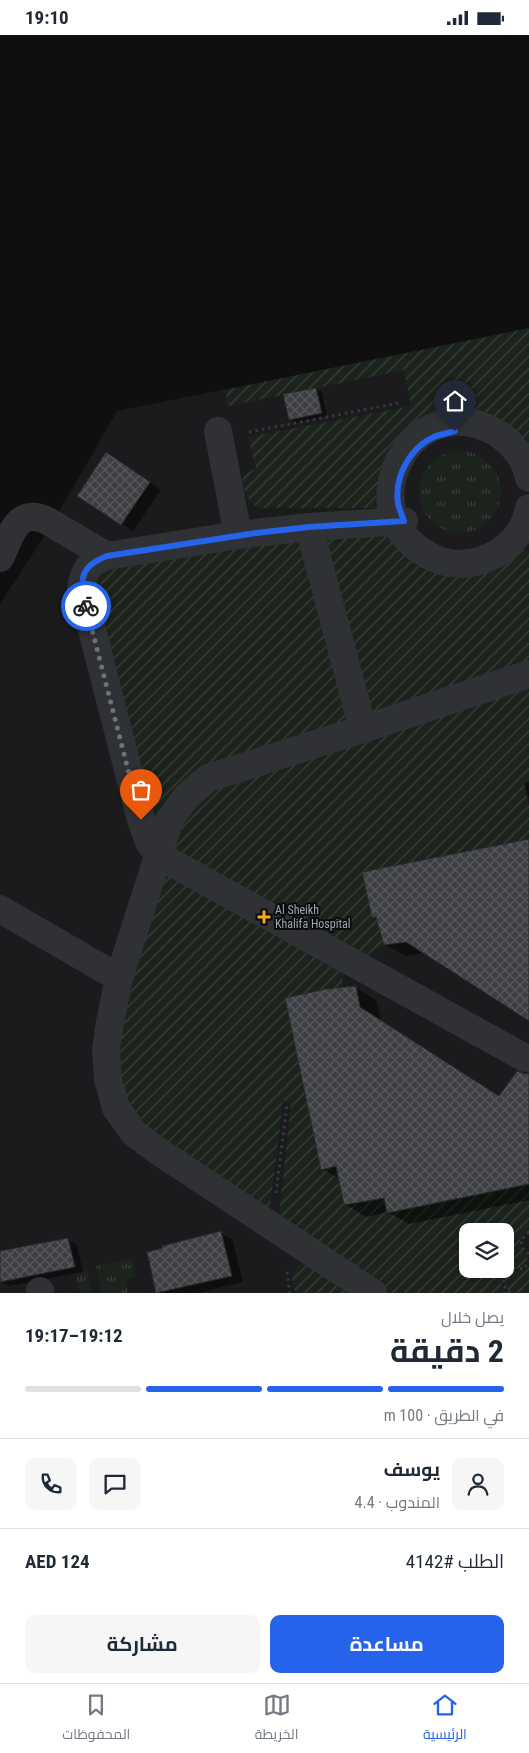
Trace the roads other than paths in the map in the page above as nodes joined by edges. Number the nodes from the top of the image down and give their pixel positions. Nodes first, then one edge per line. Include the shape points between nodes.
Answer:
1 (218, 431) dead end
2 (529, 478) edge
3 (529, 508) edge
4 (400, 522) junction
5 (309, 527) junction
6 (238, 535) junction
7 (519, 535) edge
8 (107, 556) junction
9 (0, 558) edge
10 (529, 674) edge
11 (363, 729) junction
12 (158, 855) junction
13 (0, 909) edge
14 (119, 979) junction
15 (525, 1058) dead end
16 (373, 1293) edge

1 - 6 street
2 - 4 street via 520,455 506,439 488,428 446,423 426,431 410,443 397,461 391,481 390,502
3 - 7 street
4 - 5 street
4 - 7 street via 408,540 424,553 444,562 464,564 485,560
4 - 7 street via 399,482 406,463 418,447 435,436 455,431 475,433 494,441 509,455 519,472 523,492
5 - 6 street
5 - 11 street
6 - 8 street
8 - 9 street via 46,520 28,516 14,528
8 - 12 street via 94,561 84,572 81,587 141,820
10 - 11 street
11 - 12 street via 208,778 187,796 170,819
12 - 14 street
12 - 15 street
13 - 14 street
14 - 16 street via 106,1050 108,1079 116,1108 134,1133

